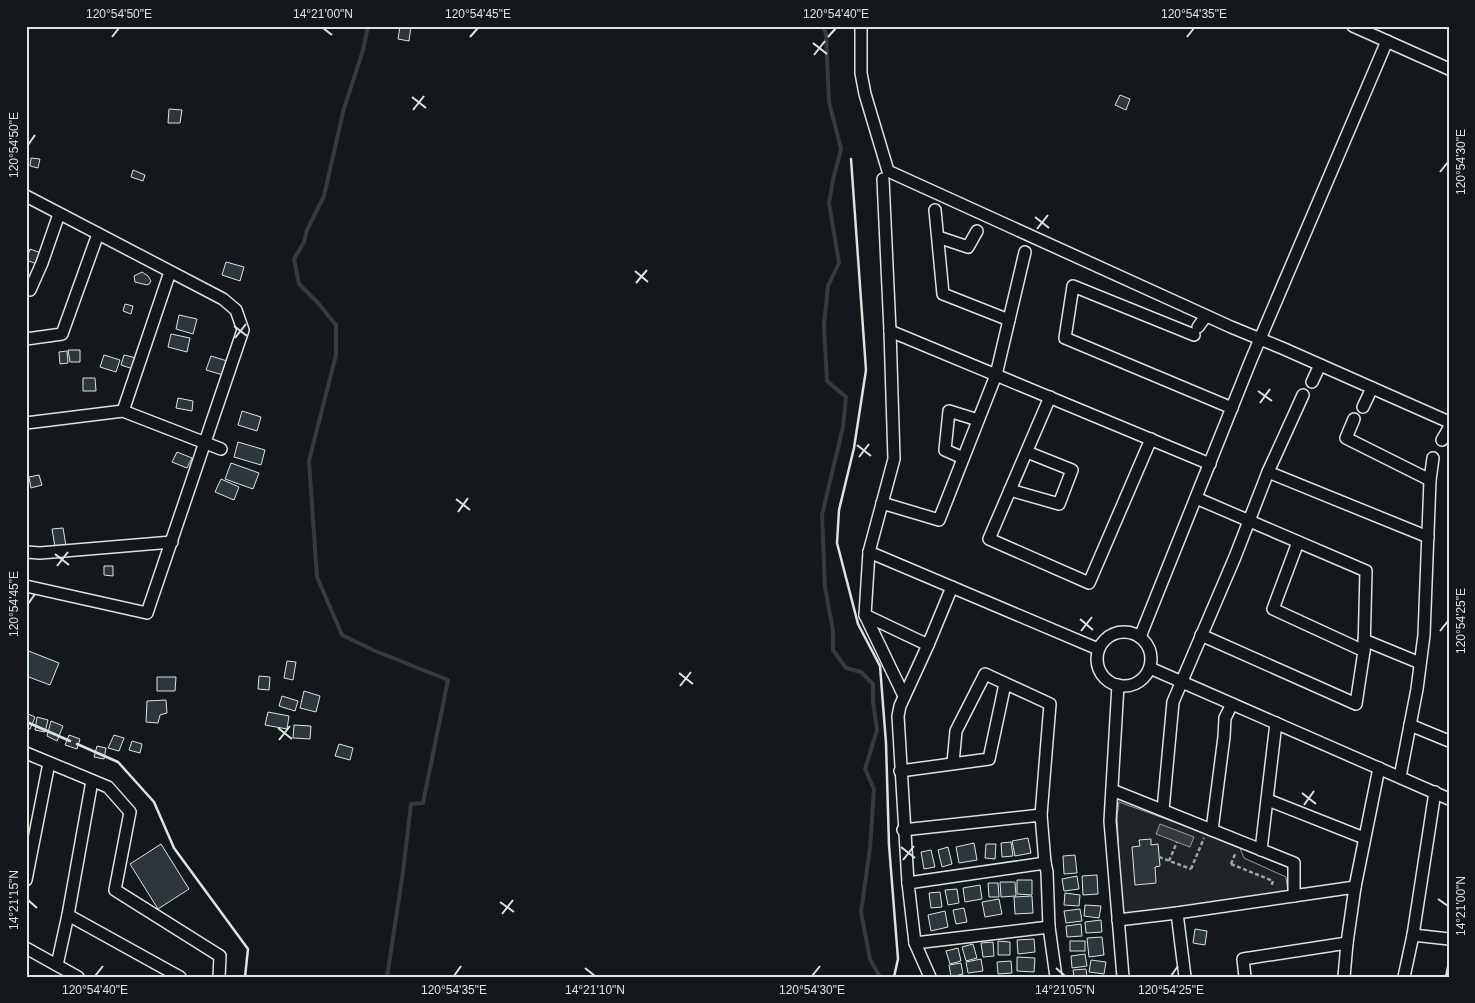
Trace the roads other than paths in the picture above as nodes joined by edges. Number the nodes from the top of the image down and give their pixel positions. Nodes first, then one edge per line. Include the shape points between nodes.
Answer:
1 (861, 26) edge
2 (1353, 26) edge
3 (1387, 41) junction
4 (1449, 68) edge
5 (883, 179) dead end
6 (27, 197) edge
7 (935, 210) dead end
8 (59, 214) junction
9 (976, 231) dead end
10 (98, 234) junction
11 (938, 237) junction
12 (1025, 252) dead end
13 (170, 272) junction
14 (30, 290) dead end
15 (1206, 316) junction
16 (1009, 320) junction
17 (890, 331) junction
18 (26, 339) edge
19 (1320, 365) junction
20 (996, 375) junction
21 (1312, 382) dead end
22 (1372, 388) junction
23 (1303, 395) dead end
24 (1050, 397) junction
25 (1364, 407) dead end
26 (1232, 408) junction
27 (123, 411) junction
28 (1354, 419) dead end
29 (978, 420) junction
30 (1449, 422) edge
31 (26, 423) edge
32 (1449, 428) edge
33 (1151, 439) junction
34 (1442, 440) dead end
35 (205, 443) junction
36 (221, 449) dead end
37 (1027, 452) junction
38 (963, 458) junction
39 (1433, 458) dead end
40 (1210, 464) junction
41 (1268, 472) junction
42 (1430, 480) junction
43 (1010, 490) junction
44 (1196, 498) junction
45 (882, 503) junction
46 (1249, 520) junction
47 (1428, 537) junction
48 (172, 542) junction
49 (1298, 542) junction
50 (26, 552) edge
51 (869, 552) junction
52 (26, 586) edge
53 (952, 587) junction
54 (865, 615) junction
55 (1140, 636) junction
56 (1201, 636) junction
57 (928, 645) junction
58 (1364, 645) junction
59 (1098, 649) junction
60 (1420, 663) junction
61 (1150, 668) junction
62 (1182, 682) junction
63 (1005, 684) junction
64 (1118, 686) junction
65 (904, 696) junction
66 (1232, 704) junction
67 (1276, 723) junction
68 (1410, 725) junction
69 (1449, 741) edge
70 (26, 753) edge
71 (49, 762) junction
72 (953, 763) junction
73 (1379, 768) junction
74 (900, 770) junction
75 (1400, 777) junction
76 (92, 781) junction
77 (1112, 790) junction
78 (1435, 792) junction
79 (1449, 799) edge
80 (1268, 800) junction
81 (1162, 810) junction
82 (1041, 815) junction
83 (903, 830) junction
84 (1212, 835) junction
85 (1364, 838) junction
86 (1261, 850) junction
87 (1045, 863) junction
88 (26, 880) edge
89 (908, 884) junction
90 (1355, 887) junction
91 (1294, 896) junction
92 (1177, 913) junction
93 (68, 915) junction
94 (1118, 920) junction
95 (1049, 927) junction
96 (1413, 935) junction
97 (1449, 939) edge
98 (916, 942) junction
99 (1347, 943) junction
100 (26, 948) edge
101 (57, 965) junction
102 (78, 977) edge
103 (180, 977) edge
104 (219, 977) edge
105 (930, 977) edge
106 (1056, 977) edge
107 (1122, 977) edge
108 (1185, 977) edge
109 (1245, 977) edge
110 (1344, 977) edge
111 (1404, 977) edge

1 - 15 street via 861,73 888,171 1080,264
2 - 3 street
3 - 4 street
3 - 26 street
5 - 17 street
6 - 8 street
7 - 11 street
8 - 10 street
8 - 14 street
9 - 11 street via 968,248
10 - 13 street
10 - 18 street via 62,334
11 - 16 street via 943,294
12 - 16 street
13 - 27 street
13 - 35 street via 223,299 236,310 243,330
15 - 19 street
15 - 26 street via 1196,331 1073,286 1065,338
16 - 20 street
17 - 20 street
17 - 45 street via 894,459
19 - 21 street
19 - 22 street
20 - 24 street
20 - 29 street
22 - 25 street
22 - 30 street
23 - 41 street
24 - 33 street
24 - 37 street
26 - 40 street
27 - 31 street
27 - 35 street
28 - 42 street via 1346,438
29 - 38 street
29 - 38 street via 949,410 945,450
32 - 34 street
33 - 40 street
33 - 43 street via 1089,583 989,539
35 - 36 street
35 - 48 street
37 - 43 street
37 - 43 street via 1072,470 1059,504
38 - 45 street via 938,520
39 - 42 street
40 - 44 street
41 - 46 street
41 - 47 street
42 - 47 street
44 - 46 street
44 - 55 street
45 - 51 street
46 - 49 street
46 - 56 street
47 - 60 street
48 - 50 street
48 - 52 street via 147,613
49 - 58 street via 1366,571
49 - 58 street via 1273,609
51 - 53 street
51 - 54 street
53 - 57 street
53 - 59 street
54 - 57 street
54 - 65 street
55 - 59 street via 1122,631 1114,633
55 - 61 street via 1151,653
56 - 58 street via 1356,704
56 - 62 street
57 - 65 street
58 - 60 street
59 - 64 street via 1100,672
60 - 68 street
61 - 62 street
61 - 64 street via 1141,681
62 - 66 street
62 - 81 street via 1173,702
63 - 72 street via 989,759
63 - 72 street via 985,674 956,731
63 - 82 street via 1050,704
64 - 77 street
65 - 74 street via 898,716
66 - 67 street
66 - 84 street via 1225,718
67 - 73 street
67 - 80 street
68 - 69 street
68 - 75 street
70 - 71 street
71 - 76 street
71 - 88 street
72 - 74 street
73 - 75 street
73 - 85 street
74 - 83 street
75 - 78 street
76 - 93 street
76 - 104 street via 108,787 130,812 115,890 220,956
77 - 81 street
77 - 94 street via 1110,821
78 - 79 street
78 - 96 street
80 - 85 street
80 - 86 street
81 - 84 street
82 - 83 street
82 - 87 street
83 - 89 street
84 - 86 street
85 - 90 street
86 - 91 street via 1294,863
87 - 89 street
87 - 95 street
89 - 98 street
90 - 91 street
90 - 99 street
91 - 92 street
92 - 94 street
92 - 108 street
93 - 101 street
93 - 103 street
94 - 107 street
95 - 98 street
95 - 106 street
96 - 97 street
96 - 111 street
98 - 105 street
99 - 109 street via 1243,959
99 - 110 street
100 - 101 street
101 - 102 street

